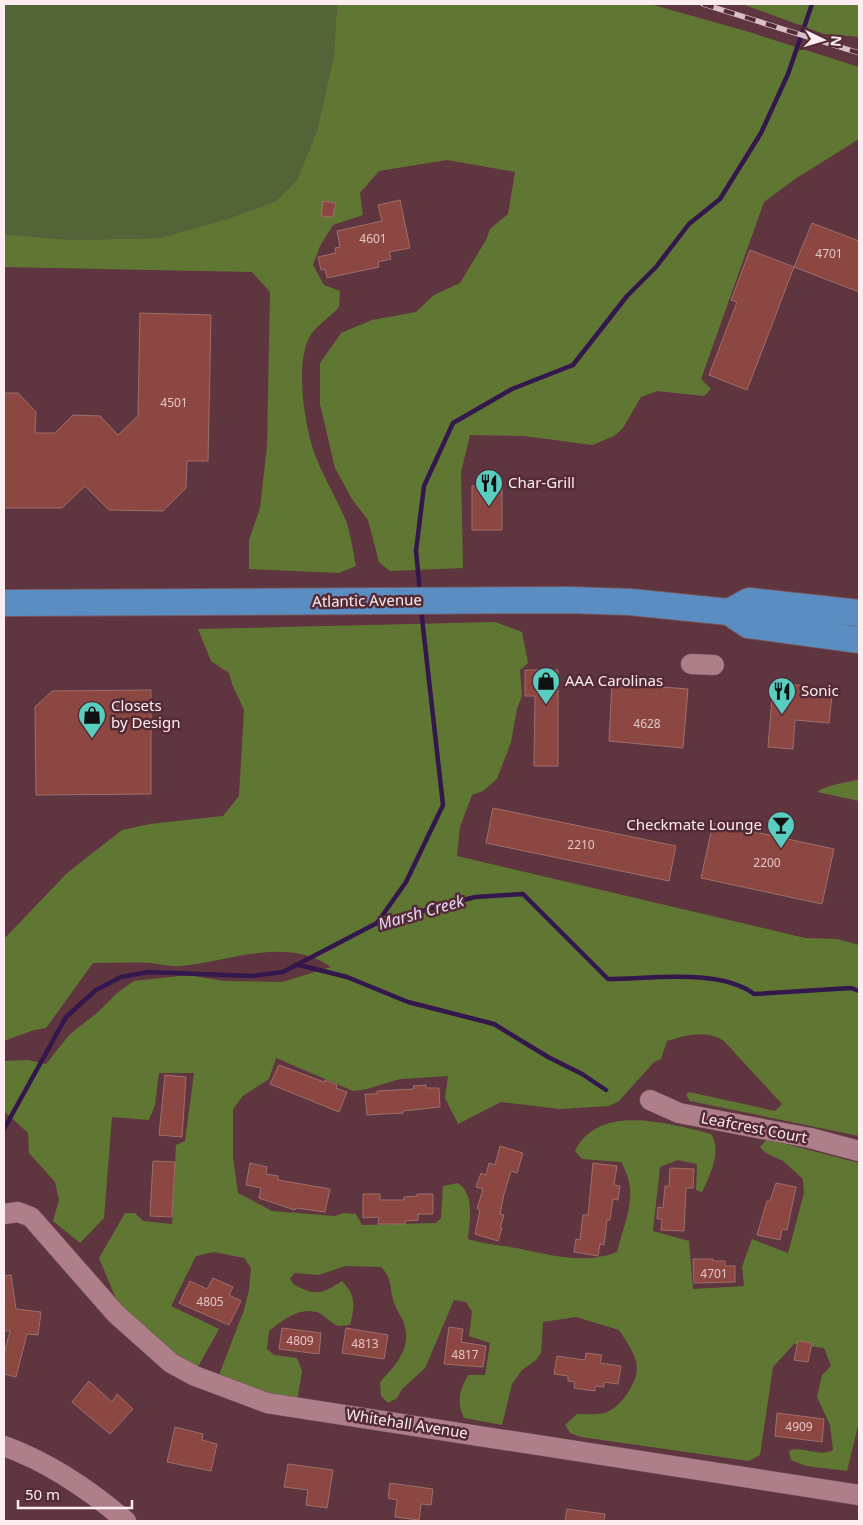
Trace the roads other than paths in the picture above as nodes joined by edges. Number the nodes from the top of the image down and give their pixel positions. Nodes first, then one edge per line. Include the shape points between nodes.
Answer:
1 (4, 603) edge
2 (729, 612) junction
3 (859, 613) edge
4 (859, 640) edge
5 (691, 664) dead end
6 (714, 666) dead end
7 (650, 1100) dead end
8 (859, 1151) edge
9 (13, 1214) edge
10 (4, 1446) edge
11 (859, 1495) edge
12 (126, 1521) edge

1 - 2 main road, Atlantic Avenue via 568,600 630,602
2 - 3 main road via 749,601
2 - 4 main road, Atlantic Avenue via 748,625
5 - 6 street
7 - 8 street, Leafcrest Court via 679,1113 810,1138
9 - 11 street, Whitehall Avenue via 31,1217 116,1314 171,1363 195,1376 267,1403
10 - 12 street via 25,1454 68,1479

